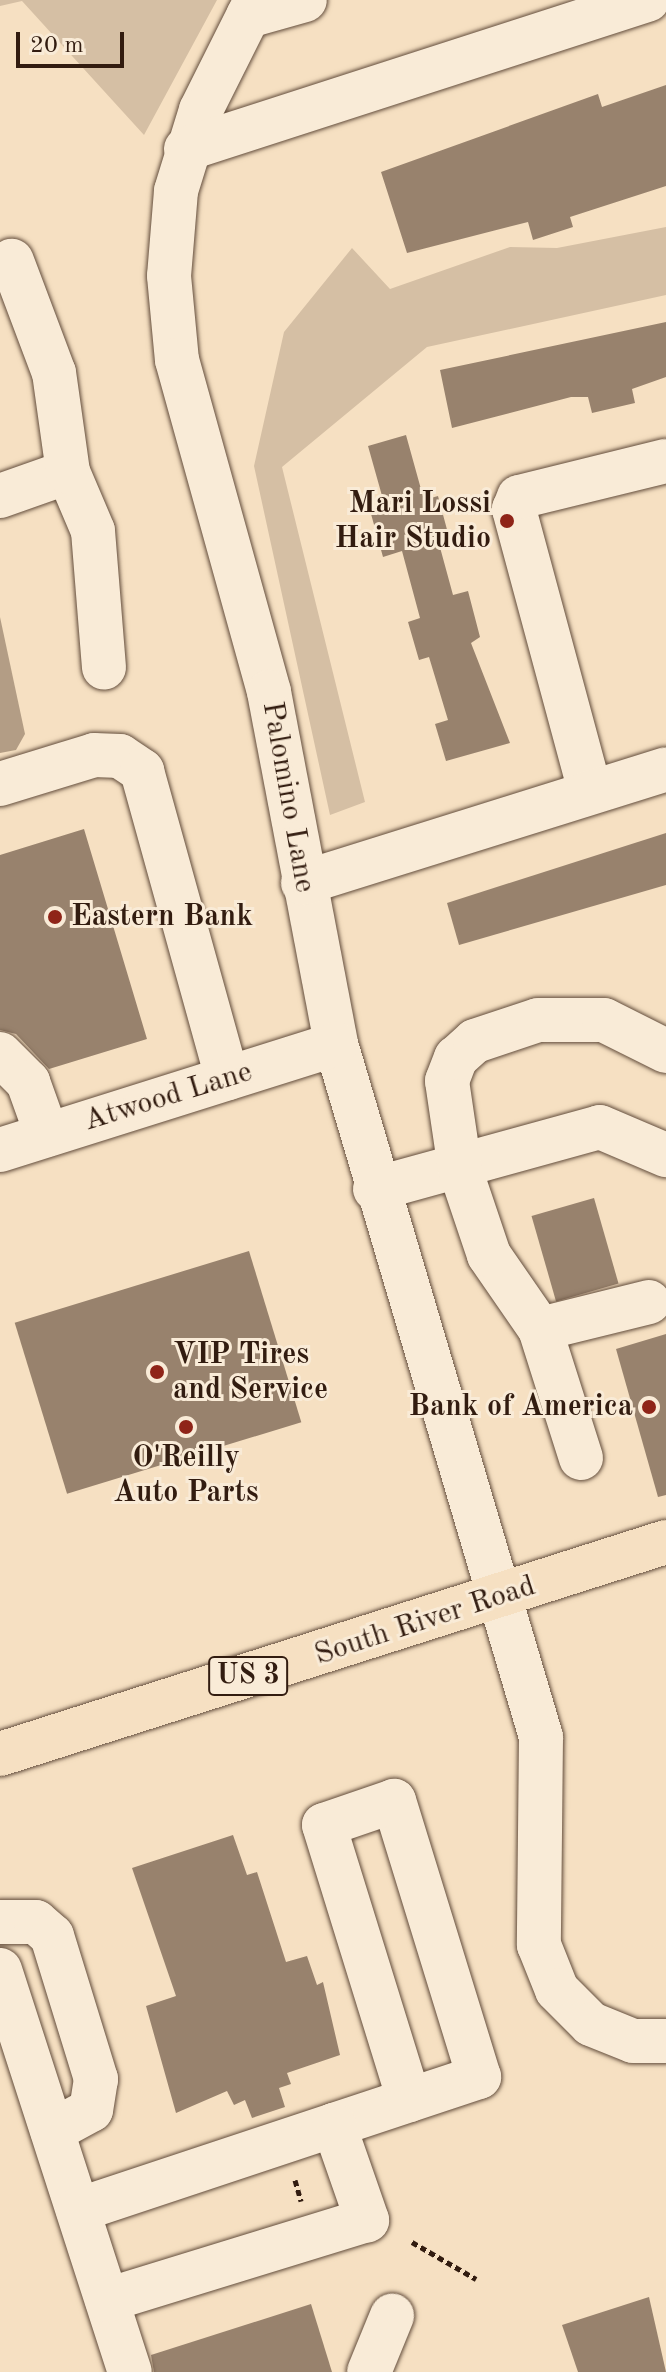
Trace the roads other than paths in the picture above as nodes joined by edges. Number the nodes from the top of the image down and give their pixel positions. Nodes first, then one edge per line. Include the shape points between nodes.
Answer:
1 (305, 0) edge
2 (648, 0) edge
3 (252, 8) edge
4 (186, 149) junction
5 (12, 261) dead end
6 (666, 461) edge
7 (68, 472) junction
8 (0, 496) edge
9 (104, 668) dead end
10 (666, 769) edge
11 (0, 784) edge
12 (590, 791) junction
13 (303, 883) junction
14 (336, 1044) junction
15 (666, 1051) edge
16 (0, 1054) edge
17 (227, 1078) junction
18 (47, 1135) junction
19 (0, 1150) edge
20 (666, 1155) edge
21 (460, 1169) junction
22 (375, 1189) junction
23 (649, 1302) dead end
24 (540, 1329) junction
25 (581, 1458) dead end
26 (666, 1542) edge
27 (497, 1599) junction
28 (0, 1754) edge
29 (0, 1922) edge
30 (0, 1970) edge
31 (666, 2041) edge
32 (409, 2100) junction
33 (334, 2125) junction
34 (52, 2131) junction
35 (78, 2210) junction
36 (107, 2300) junction
37 (392, 2316) dead end
38 (130, 2372) edge
39 (369, 2372) edge

1 - 3 street
2 - 4 street
3 - 4 street, Palomino Lane
4 - 13 street, Palomino Lane via 170,233 177,360 269,692
5 - 7 street via 54,373
6 - 12 street via 519,497 514,509
7 - 8 street
7 - 9 street via 93,531
10 - 12 street
11 - 17 street via 94,755 120,756 142,771
12 - 13 street
13 - 14 street, Palomino Lane
14 - 17 street, Atwood Lane
14 - 22 street, Palomino Lane
15 - 21 street via 633,1030 571,1016 475,1041 456,1058 447,1081
16 - 18 street via 28,1082
17 - 18 street, Atwood Lane
18 - 19 street, Atwood Lane
20 - 21 street via 600,1127
21 - 22 street
21 - 24 street via 489,1255
22 - 27 street, Palomino Lane
23 - 24 street
24 - 25 street
26 - 27 main road, South River Road / US 3
27 - 28 main road, South River Road / US 3
27 - 31 street, Palomino Lane via 544,1757 535,1909 547,1968 565,2000 602,2031
29 - 34 street via 36,1922 52,1936 96,2079 91,2110
30 - 34 street
32 - 32 street via 479,2077 394,1801 324,1825
32 - 33 street
33 - 35 street
33 - 36 street via 367,2220
34 - 35 street
35 - 36 street
36 - 38 street
37 - 39 street

